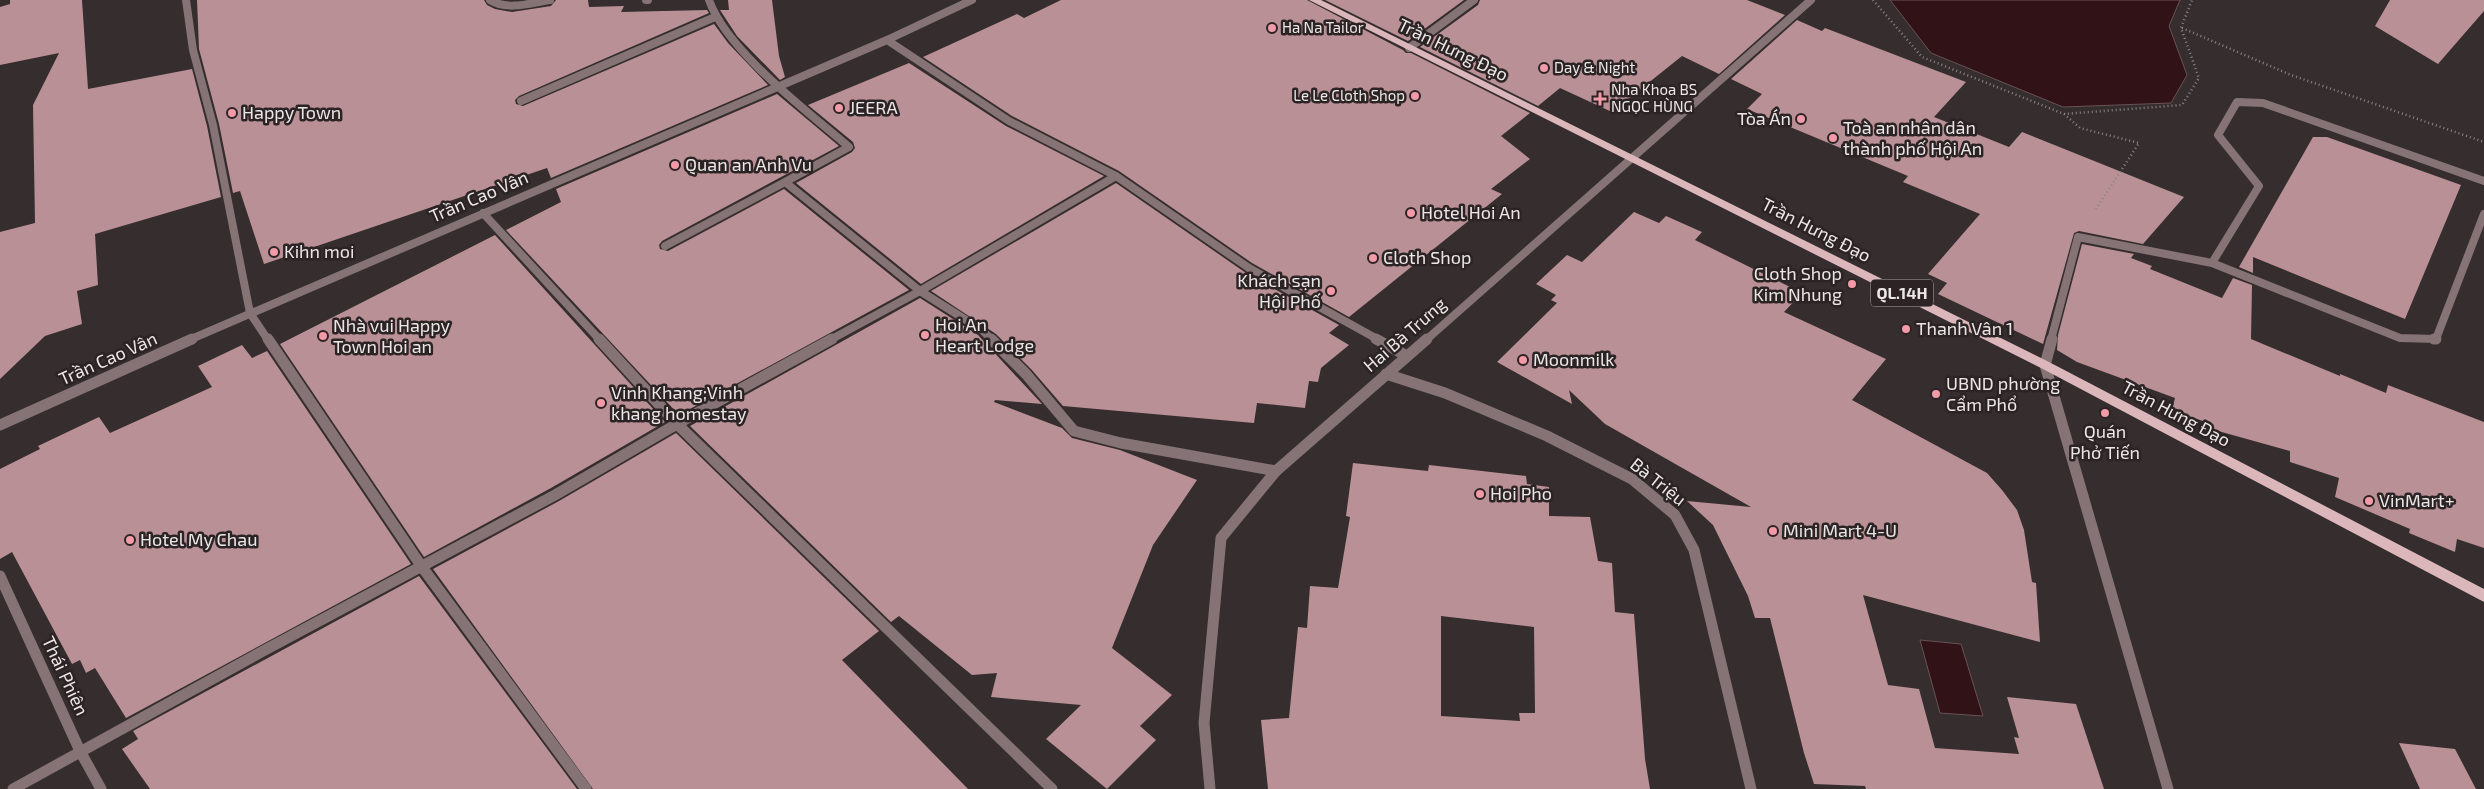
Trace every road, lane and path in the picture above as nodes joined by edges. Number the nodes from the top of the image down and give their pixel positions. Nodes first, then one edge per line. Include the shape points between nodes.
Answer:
1 (186, 0) edge
2 (490, 0) edge
3 (550, 0) edge
4 (708, 0) edge
5 (972, 0) edge
6 (1314, 0) edge
7 (1474, 0) edge
8 (1811, 0) edge
9 (1873, 0) edge
10 (2192, 0) edge
11 (715, 18) junction
12 (2181, 28) junction
13 (886, 40) junction
14 (1409, 48) junction
15 (778, 85) junction
16 (521, 101) dead end
17 (2064, 114) junction
18 (2484, 142) edge
19 (1634, 158) junction
20 (1116, 176) junction
21 (2484, 181) edge
22 (785, 182) junction
23 (483, 214) junction
24 (2484, 214) edge
25 (2078, 237) junction
26 (665, 246) dead end
27 (2212, 263) junction
28 (920, 291) junction
29 (250, 313) junction
30 (1407, 356) junction
31 (2045, 365) junction
32 (1386, 374) junction
33 (677, 424) junction
34 (0, 425) edge
35 (1276, 471) junction
36 (422, 567) junction
37 (0, 576) edge
38 (2484, 596) edge
39 (80, 751) junction
40 (13, 789) edge
41 (101, 789) edge
42 (586, 789) edge
43 (1052, 789) edge
44 (1210, 789) edge
45 (1751, 789) edge
46 (2168, 789) edge

1 - 29 street via 193,50 213,125
2 - 3 street via 508,6
4 - 11 street
5 - 13 street, Trần Cao Vân
6 - 14 main road, Trần Hưng Đạo / QL.14H
7 - 14 street
8 - 19 street, Hai Bà Trưng
9 - 17 path via 1922,57
10 - 12 path
11 - 15 street
11 - 16 street
12 - 17 path via 2200,78 2182,105
12 - 18 path via 2291,75
13 - 15 street, Trần Cao Vân
13 - 20 street via 1009,121
14 - 19 main road, Trần Hưng Đạo / QL.14H
15 - 22 street via 849,147
15 - 23 street, Trần Cao Vân
17 - 25 path via 2080,128 2139,143
19 - 30 street, Hai Bà Trưng
19 - 31 main road, Trần Hưng Đạo / QL.14H
20 - 28 street
20 - 30 street via 1249,268
21 - 27 street via 2264,103 2237,102 2218,135 2259,186
22 - 26 street
22 - 28 street
23 - 29 street, Trần Cao Vân
23 - 33 street
24 - 27 street via 2436,339 2400,338
25 - 27 street
25 - 31 street
28 - 33 street
28 - 35 street via 982,330 1026,374 1074,430 1121,443
29 - 34 street, Trần Cao Vân
29 - 36 street
30 - 32 street, Hai Bà Trưng
31 - 38 main road, Trần Hưng Đạo / QL.14H
31 - 46 street
32 - 35 street, Hai Bà Trưng
32 - 45 street, Bà Triệu via 1445,393 1547,436 1632,479 1675,515 1694,550
33 - 36 street
33 - 43 street
35 - 44 street, Hai Bà Trưng via 1221,538 1204,723
36 - 39 street
36 - 42 street
37 - 39 street, Thái Phiên
39 - 40 street
39 - 41 street, Thái Phiên

